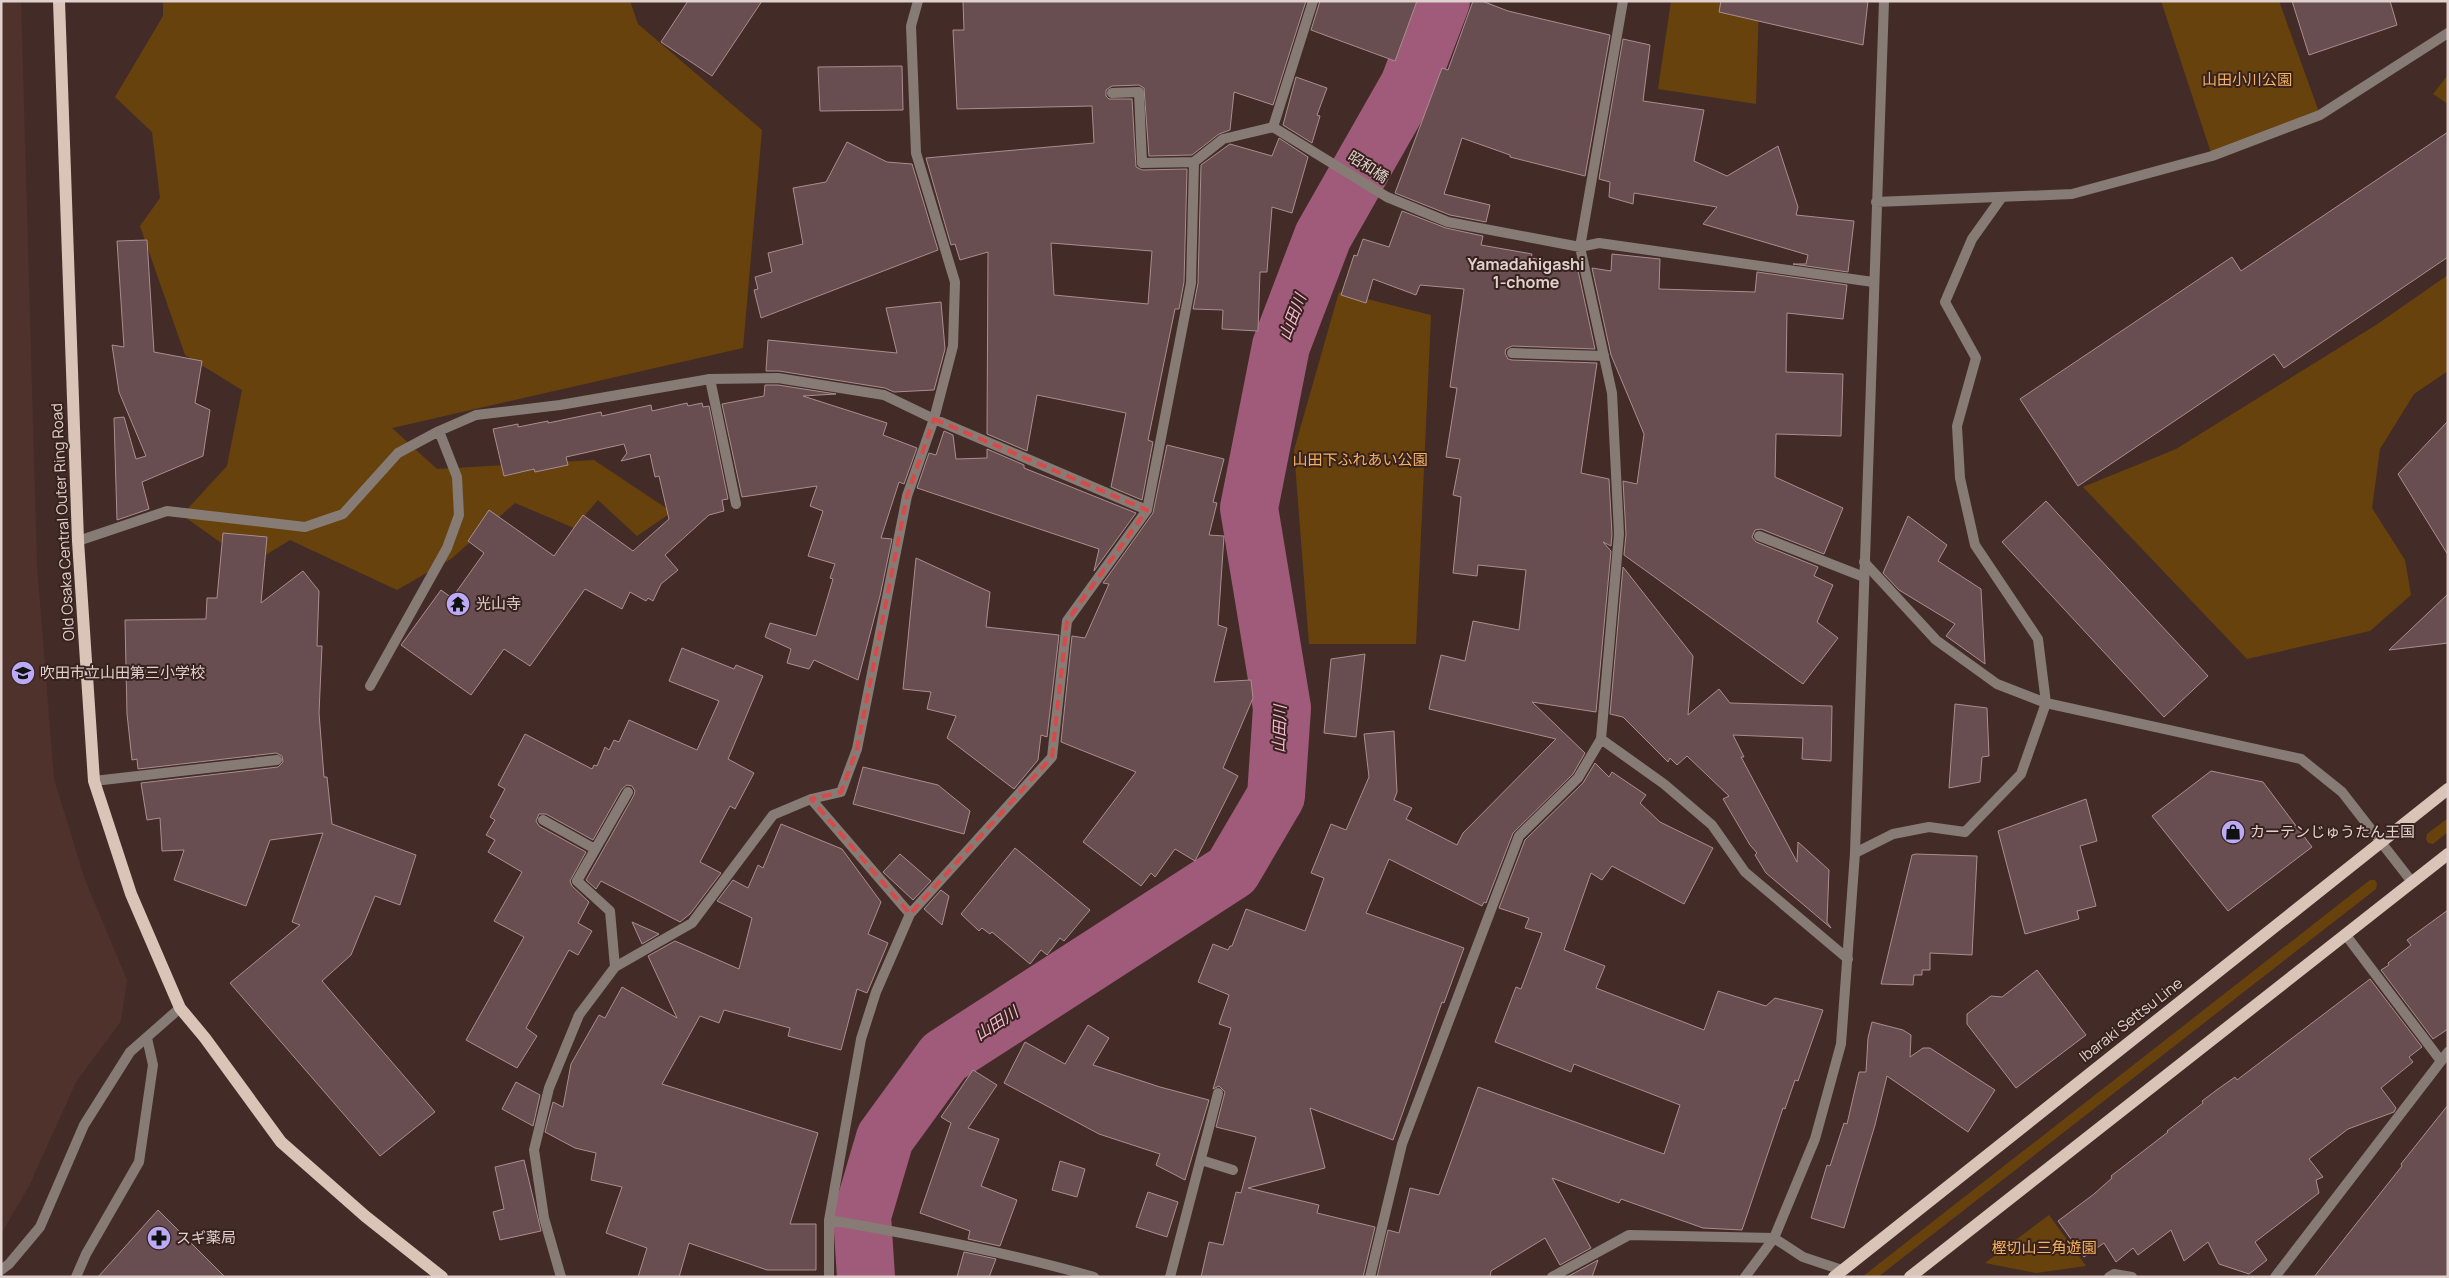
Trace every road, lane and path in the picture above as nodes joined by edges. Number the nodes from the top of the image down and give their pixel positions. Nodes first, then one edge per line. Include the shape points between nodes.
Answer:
1 (59, 1) edge
2 (918, 1) edge
3 (1312, 1) edge
4 (1623, 1) edge
5 (1884, 1) edge
6 (2448, 34) edge
7 (1112, 93) dead end
8 (1273, 127) junction
9 (1194, 162) junction
10 (2002, 197) junction
11 (1876, 202) junction
12 (1580, 247) junction
13 (1873, 282) junction
14 (1512, 353) dead end
15 (1604, 356) junction
16 (710, 379) junction
17 (934, 419) junction
18 (440, 430) junction
19 (736, 504) dead end
20 (1147, 510) junction
21 (1759, 536) dead end
22 (78, 541) junction
23 (1864, 562) junction
24 (1864, 577) junction
25 (370, 686) dead end
26 (2046, 702) junction
27 (1601, 739) junction
28 (277, 760) dead end
29 (94, 781) junction
30 (2448, 789) edge
31 (628, 792) dead end
32 (811, 799) junction
33 (543, 820) dead end
34 (2381, 842) junction
35 (596, 849) junction
36 (1855, 853) junction
37 (2448, 854) edge
38 (2412, 882) junction
39 (910, 914) junction
40 (2345, 934) junction
41 (1848, 959) junction
42 (616, 967) junction
43 (180, 1008) junction
44 (147, 1038) junction
45 (2448, 1052) edge
46 (2441, 1061) junction
47 (1218, 1093) dead end
48 (1201, 1160) junction
49 (1233, 1170) dead end
50 (829, 1220) junction
51 (1774, 1238) junction
52 (1, 1270) edge
53 (1838, 1274) edge
54 (76, 1277) edge
55 (442, 1277) edge
56 (562, 1277) edge
57 (829, 1277) edge
58 (1094, 1277) edge
59 (1170, 1277) edge
60 (1370, 1277) edge
61 (1552, 1277) edge
62 (1745, 1277) edge
63 (1910, 1277) edge
64 (2109, 1277) edge
65 (2132, 1277) edge
66 (2275, 1277) edge

1 - 22 main road, Old Osaka Central Outer Ring Road
2 - 17 street via 911,26 916,153 955,282 953,346
3 - 8 street
4 - 12 street
5 - 11 street
6 - 10 street via 2320,116 2212,156 2072,194
7 - 9 street via 1139,92 1142,163
8 - 9 street via 1223,138
8 - 12 street, 昭和橋 via 1387,197 1448,222
9 - 20 street via 1191,283
10 - 11 street
10 - 26 street via 1972,239 1945,302 1976,358 1957,426 1960,478 1975,545 2038,639
11 - 13 street
12 - 13 street, 昭和橋 via 1599,243
12 - 15 street
13 - 23 street
14 - 15 street
15 - 27 street via 1612,392 1620,534
16 - 17 street via 778,378 884,395
16 - 18 street via 560,405 476,415
16 - 19 street
17 - 20 street
17 - 32 street via 907,496 857,749 841,792
18 - 22 street via 398,453 343,514 305,528 167,511
18 - 25 street via 457,477 459,515 447,548
20 - 39 street via 1067,621 1052,757
21 - 24 street
22 - 29 main road, Old Osaka Central Outer Ring Road
23 - 24 street
23 - 26 street via 1936,640 1997,684
24 - 36 street
26 - 34 street via 2301,759 2342,792
26 - 36 street via 2021,774 1965,832 1929,827 1893,834
27 - 41 street via 1664,784 1712,825 1745,872
27 - 60 street via 1578,778 1519,836 1402,1144
28 - 29 street
29 - 43 main road, Old Osaka Central Outer Ring Road via 131,894
30 - 34 main road, Ibaraki Settsu Line
31 - 35 street
32 - 39 street
32 - 42 street via 773,815 692,923
33 - 35 street
34 - 38 street
34 - 53 main road, Ibaraki Settsu Line
35 - 42 street via 577,881 610,911
36 - 41 street
37 - 38 main road
38 - 40 main road
39 - 50 street via 876,992 861,1039
40 - 46 street
40 - 63 main road
41 - 51 street via 1841,1044 1815,1139
42 - 56 street via 579,1015 549,1088 534,1150 544,1218
43 - 44 street
43 - 55 main road, Old Osaka Central Outer Ring Road via 281,1142
44 - 52 street via 130,1052 84,1126 40,1227 10,1264
44 - 54 street via 153,1065 139,1162
45 - 46 street
46 - 66 street
47 - 48 street
48 - 49 street
48 - 59 street
50 - 57 street
50 - 58 street via 1061,1267
51 - 53 street
51 - 61 street via 1628,1235
51 - 62 street
64 - 65 street via 2114,1274

